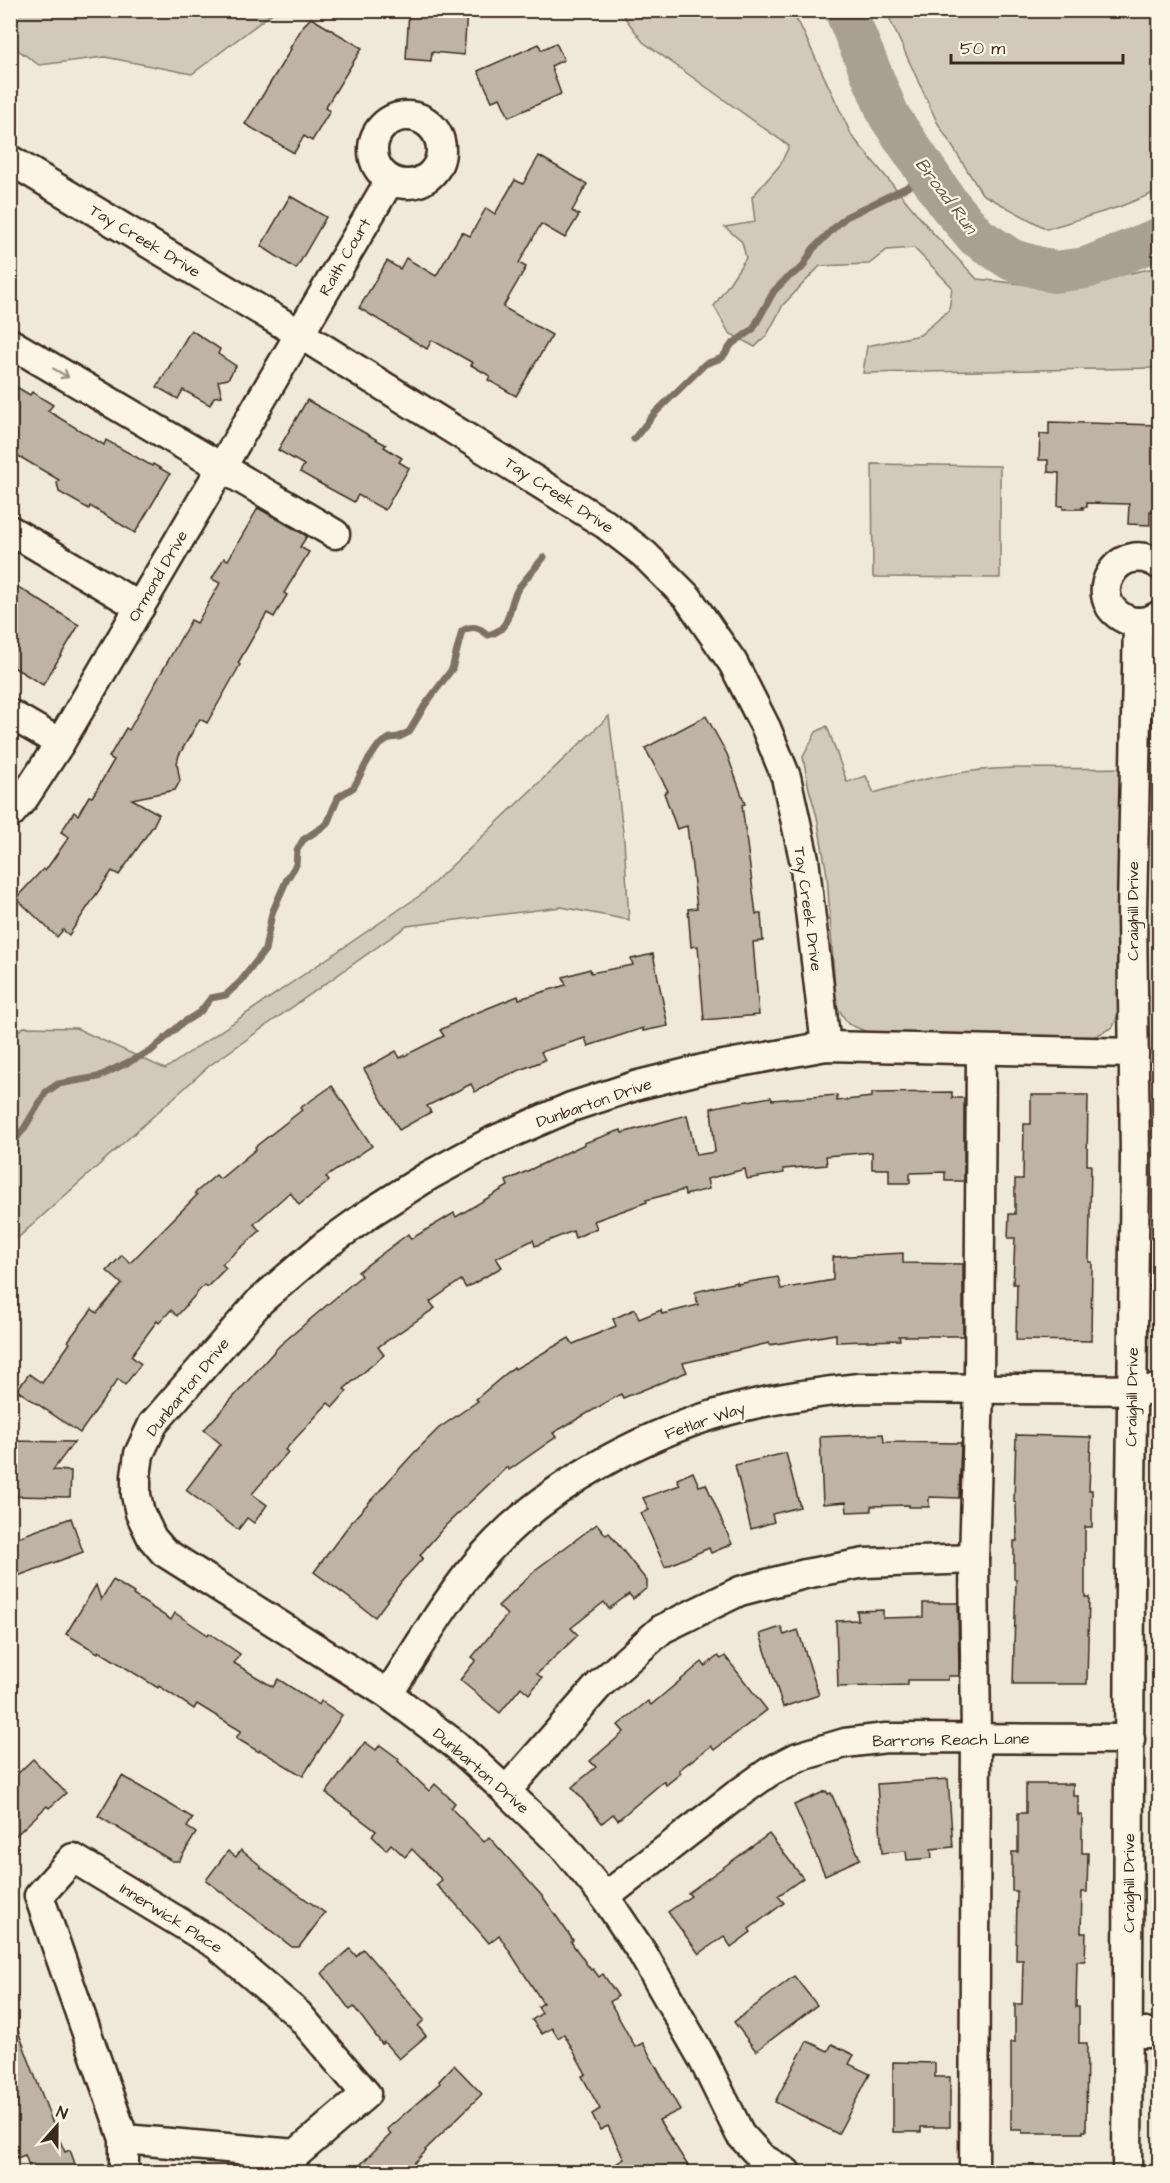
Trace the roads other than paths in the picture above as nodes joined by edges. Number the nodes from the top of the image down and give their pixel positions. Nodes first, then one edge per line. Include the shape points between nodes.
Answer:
1 (10, 160) edge
2 (390, 180) dead end
3 (300, 334) junction
4 (10, 343) edge
5 (222, 467) junction
6 (10, 530) edge
7 (335, 534) dead end
8 (1160, 565) edge
9 (140, 607) junction
10 (1149, 619) edge
11 (10, 714) edge
12 (60, 743) junction
13 (10, 814) edge
14 (826, 1046) junction
15 (981, 1051) junction
16 (1134, 1053) junction
17 (979, 1388) junction
18 (1146, 1390) edge
19 (974, 1559) junction
20 (388, 1694) junction
21 (976, 1738) junction
22 (1130, 1739) junction
23 (507, 1791) junction
24 (605, 1897) junction
25 (1128, 2033) junction
26 (1160, 2033) edge
27 (124, 2139) junction
28 (124, 2172) edge
29 (786, 2172) edge
30 (974, 2172) edge
31 (1127, 2172) edge

1 - 3 street, Tay Creek Drive
2 - 3 street, Raith Court
3 - 5 street, Ormond Drive
3 - 14 street, Tay Creek Drive via 605,524 644,554 688,598 734,663 786,777 804,859
4 -> 5 street
5 - 7 street
5 - 9 street, Ormond Drive
6 - 9 street
8 - 10 street via 1148,559 1131,558 1110,573 1106,586 1107,599 1119,616 1129,621
9 - 12 street, Ormond Drive
10 - 16 street, Craighill Drive via 1135,739
11 - 12 street
12 - 13 street, Ormond Drive
14 - 15 street, Dunbarton Drive
14 - 20 street, Dunbarton Drive via 638,1085 571,1107 493,1141 430,1175 324,1246 260,1301 153,1424 140,1454 136,1495 140,1513 164,1552
15 - 16 street, Dunbarton Drive
15 - 17 street
16 - 18 street, Craighill Drive
17 - 18 street, Fetlar Way
17 - 19 street
17 - 20 street, Fetlar Way via 859,1388 812,1393 690,1423 638,1445 549,1497 485,1554 461,1583
18 - 22 street, Craighill Drive
19 - 21 street
19 - 23 street via 865,1563 805,1574 740,1591 662,1629 600,1684
20 - 23 street, Dunbarton Drive via 456,1745
21 - 22 street, Barrons Reach Lane
21 - 24 street, Barrons Reach Lane via 886,1738 845,1743 798,1757 735,1796
21 - 30 street
22 - 25 street, Craighill Drive
23 - 24 street, Dunbarton Drive via 564,1847
24 - 29 street, Dunbarton Drive via 687,2028 740,2134 762,2158
25 - 26 street
25 - 31 street, Craighill Drive
27 - 27 street, Innerwick Place via 296,2154 366,2094 298,2014 217,1945 73,1858 39,1896
27 - 28 street, Innerwick Place

